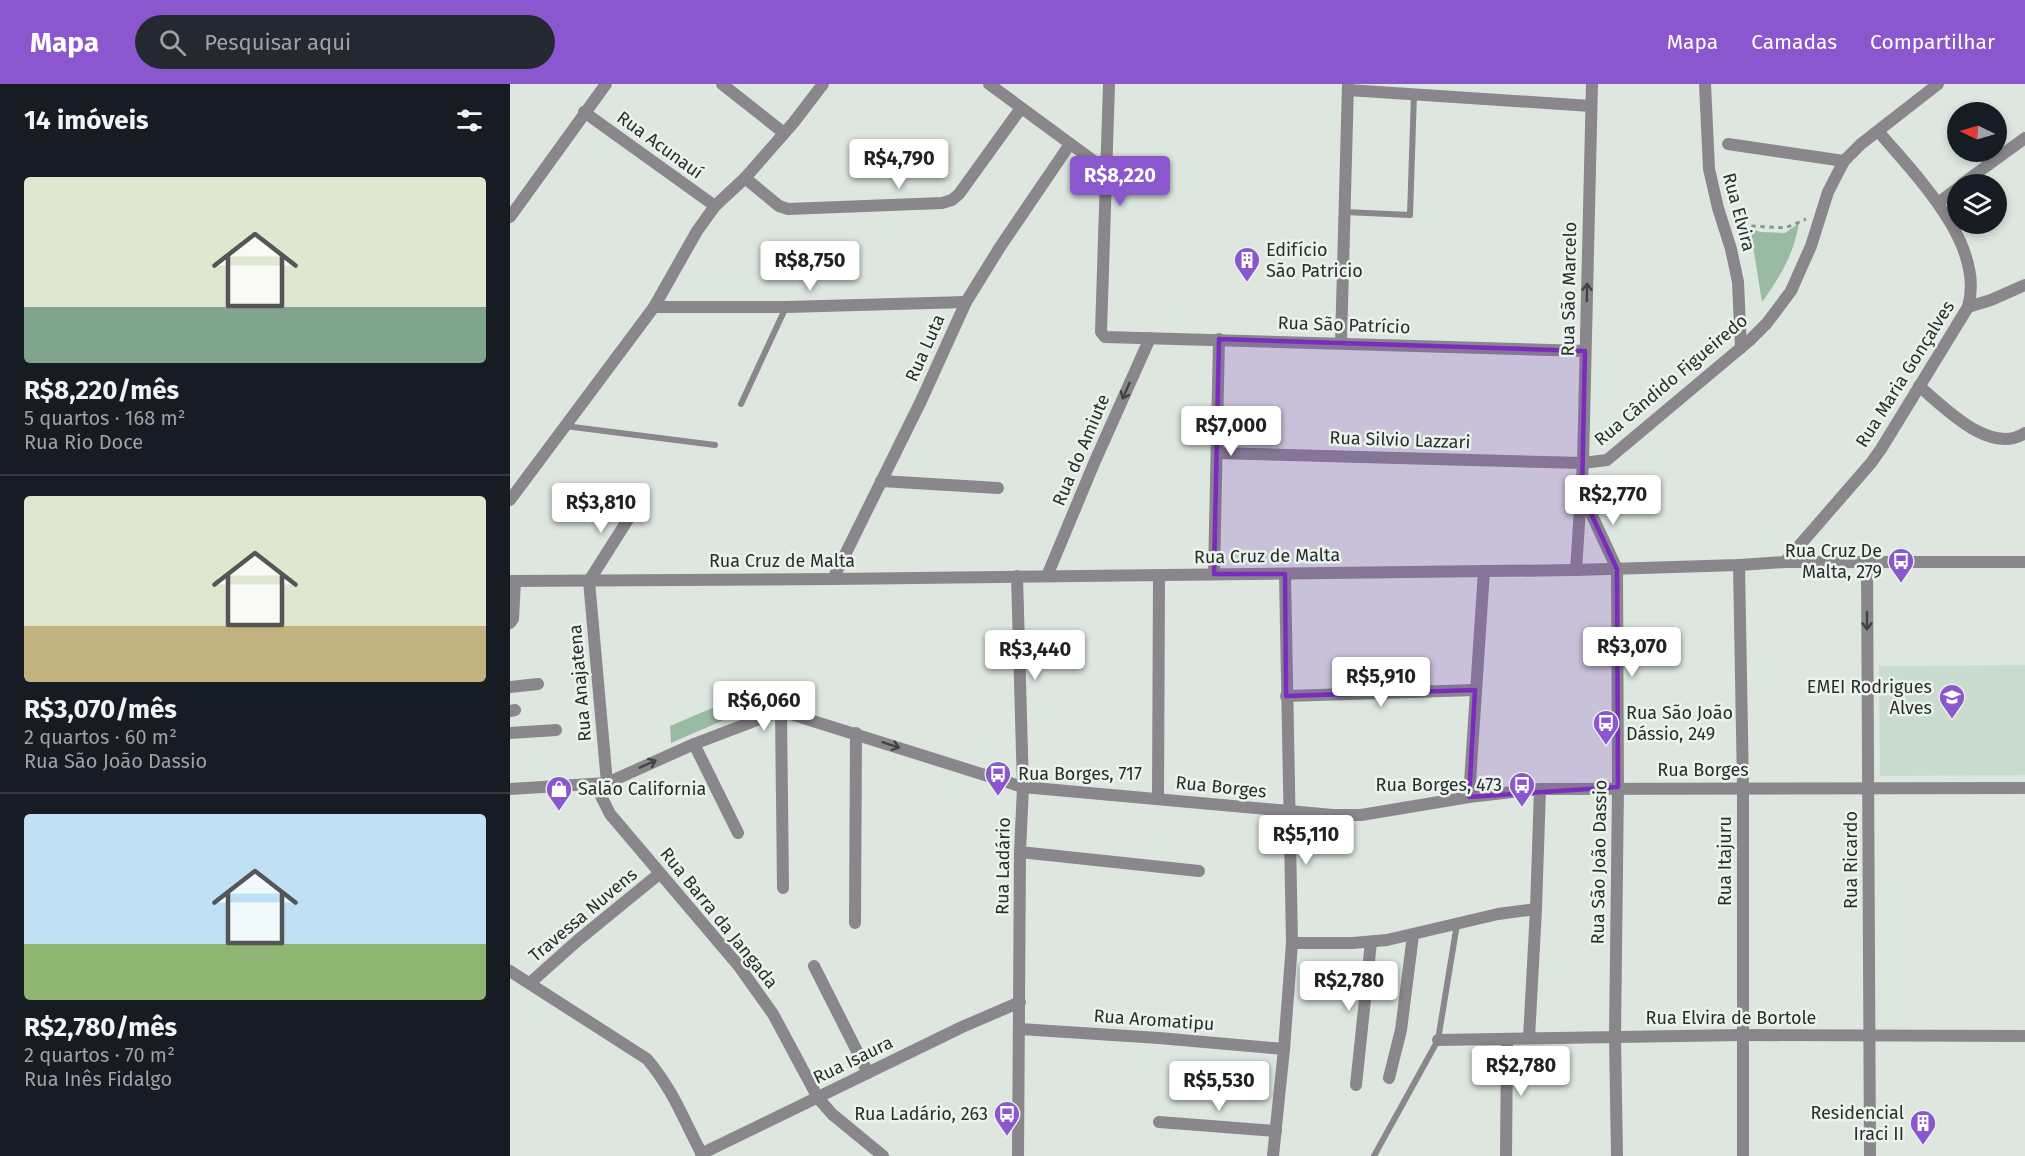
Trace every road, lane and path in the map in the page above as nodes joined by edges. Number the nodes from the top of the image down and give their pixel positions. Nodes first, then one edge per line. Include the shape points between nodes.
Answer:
1 (606, 84) edge
2 (722, 84) edge
3 (823, 84) edge
4 (989, 84) edge
5 (1109, 84) edge
6 (1592, 84) edge
7 (1706, 84) edge
8 (1936, 85) edge
9 (1348, 87) edge
10 (1454, 90) edge
11 (1414, 93) junction
12 (1591, 106) junction
13 (1021, 108) junction
14 (584, 112) junction
15 (1878, 131) junction
16 (784, 133) junction
17 (2025, 138) edge
18 (1070, 144) junction
19 (1728, 144) dead end
20 (1844, 161) junction
21 (1106, 170) junction
22 (1976, 174) edge
23 (745, 178) junction
24 (1947, 196) edge
25 (1938, 203) junction
26 (715, 206) junction
27 (1345, 212) junction
28 (1820, 213) junction
29 (510, 217) edge
30 (1721, 218) junction
31 (2025, 285) edge
32 (966, 302) junction
33 (654, 307) junction
34 (786, 307) junction
35 (1968, 308) junction
36 (1150, 338) junction
37 (1219, 339) junction
38 (1341, 343) junction
39 (1741, 348) junction
40 (1585, 351) junction
41 (1918, 386) junction
42 (741, 404) dead end
43 (564, 426) junction
44 (2025, 433) edge
45 (715, 445) dead end
46 (1216, 453) junction
47 (1583, 463) junction
48 (881, 481) junction
49 (998, 488) dead end
50 (1582, 494) junction
51 (510, 500) edge
52 (639, 502) dead end
53 (1785, 562) junction
54 (2025, 562) edge
55 (1867, 563) junction
56 (1739, 565) junction
57 (1617, 569) junction
58 (1576, 570) junction
59 (1484, 571) junction
60 (1214, 574) junction
61 (1285, 574) junction
62 (1159, 575) junction
63 (1017, 576) junction
64 (1047, 576) junction
65 (833, 579) junction
66 (512, 581) edge
67 (589, 581) junction
68 (510, 623) edge
69 (538, 684) dead end
70 (510, 687) edge
71 (1475, 690) junction
72 (1286, 696) junction
73 (781, 711) junction
74 (556, 730) dead end
75 (856, 733) junction
76 (510, 734) edge
77 (693, 744) junction
78 (601, 783) junction
79 (1023, 787) junction
80 (1618, 787) junction
81 (1743, 788) junction
82 (2025, 788) edge
83 (510, 789) edge
84 (1540, 789) junction
85 (1868, 789) junction
86 (1469, 797) junction
87 (1158, 798) junction
88 (1290, 812) junction
89 (738, 833) dead end
90 (1020, 852) junction
91 (1199, 871) dead end
92 (659, 874) junction
93 (783, 888) dead end
94 (1536, 909) junction
95 (855, 923) dead end
96 (1457, 923) junction
97 (1413, 935) junction
98 (1371, 942) junction
99 (1292, 943) junction
100 (814, 966) dead end
101 (510, 971) edge
102 (530, 983) junction
103 (1020, 1002) junction
104 (1020, 1029) junction
105 (1743, 1035) junction
106 (1615, 1036) junction
107 (1869, 1036) junction
108 (2025, 1036) edge
109 (1528, 1038) junction
110 (1507, 1039) junction
111 (1438, 1040) junction
112 (1284, 1049) junction
113 (868, 1073) junction
114 (1389, 1078) dead end
115 (1356, 1084) dead end
116 (818, 1098) junction
117 (1159, 1122) dead end
118 (1276, 1131) junction
119 (702, 1155) edge
120 (883, 1156) edge
121 (1018, 1156) edge
122 (1273, 1156) edge
123 (1374, 1156) edge
124 (1506, 1156) edge
125 (1617, 1156) edge
126 (1743, 1156) edge
127 (1870, 1156) edge

1 - 14 street
2 - 16 street
3 - 16 street
4 - 13 street
5 - 21 street
6 - 12 street, Rua São Marcelo
7 - 30 street, Rua Elvira via 1709,169
8 - 15 street, Rua Cândido Figueiredo
9 - 11 street
9 - 27 street
10 - 11 street
10 - 12 street
11 - 27 lane via 1412,212 1407,216
40 -> 12 street, Rua São Marcelo
13 - 18 street
13 - 23 street via 959,194 942,203 788,210
14 - 26 street, Rua Acunauí
14 - 29 street
15 - 20 street, Rua Cândido Figueiredo
15 - 25 street, Rua Maria Gonçalves
16 - 23 street
17 - 22 street
18 - 21 street
18 - 32 street, Rua Luta
19 - 20 street
20 - 28 street, Rua Cândido Figueiredo
21 - 36 street, Rua São Patrício via 1101,332
23 - 26 street
24 - 25 street
25 - 35 street, Rua Maria Gonçalves via 1967,263 1971,287
26 - 33 street
27 - 38 street
28 - 30 path via 1785,228
28 - 39 street, Rua Cândido Figueiredo via 1811,246 1791,291 1767,323
30 - 39 street, Rua Elvira via 1738,282
31 - 35 street
32 - 34 street
32 - 48 street, Rua Luta
33 - 34 street
33 - 43 street
34 - 42 lane
35 - 41 street, Rua Maria Gonçalves
36 - 37 street, Rua São Patrício
36 -> 64 street, Rua do Amiute
37 - 38 street, Rua São Patrício
37 - 46 street
38 - 40 street, Rua São Patrício
39 - 47 street, Rua Cândido Figueiredo via 1607,460
40 - 47 street, Rua São Marcelo
41 - 44 street via 1982,435 2008,438
41 - 53 street, Rua Maria Gonçalves via 1871,463
43 - 45 lane
43 - 51 street
46 - 47 street, Rua Silvio Lazzari
46 - 60 street
47 - 50 street, Rua São Marcelo
48 - 49 street
48 - 65 street, Rua Luta
50 - 57 street, Rua São Marcelo
50 - 58 street, Rua São Marcelo
52 - 67 street
53 - 55 street, Rua Cruz de Malta
53 - 56 street, Rua Cruz de Malta
54 - 55 street, Rua Cruz de Malta
55 -> 85 street, Rua Ricardo
56 - 57 street, Rua Cruz de Malta
56 - 81 street, Rua Itajuru
57 - 58 street, Rua Cruz de Malta
57 - 80 street, Rua São João Dassio
58 - 59 street, Rua Cruz de Malta
59 - 61 street, Rua Cruz de Malta
59 - 71 street
60 - 61 street, Rua Cruz de Malta
60 - 62 street, Rua Cruz de Malta
61 - 72 street
62 - 64 street, Rua Cruz de Malta
62 - 87 street
63 - 64 street, Rua Cruz de Malta
63 - 65 street, Rua Cruz de Malta
63 - 79 street, Rua Ladário
65 - 67 street, Rua Cruz de Malta
66 - 67 street, Rua Cruz de Malta
66 - 68 street
67 - 78 street, Rua Anajatena
69 - 70 street
71 - 72 street
71 - 86 street
72 - 88 street
73 - 75 street, Rua Borges
73 - 77 street
73 - 93 street
74 - 76 street
75 -> 79 street, Rua Borges
75 - 95 street
78 -> 77 street
77 - 89 street
78 - 83 street
78 - 92 street, Rua Barra da Jangada via 610,814
79 - 87 street, Rua Borges
79 - 90 street, Rua Ladário
80 - 81 street, Rua Borges
80 - 84 street, Rua Borges
80 - 106 street, Rua São João Dassio
81 - 85 street, Rua Borges
81 - 105 street, Rua Itajuru
82 - 85 street, Rua Borges
84 - 86 street, Rua Borges
84 - 94 street
85 - 107 street, Rua Ricardo
86 - 88 street, Rua Borges via 1361,815
87 - 88 street, Rua Borges
88 - 99 street
90 - 91 street
90 - 103 street, Rua Ladário
92 - 102 street, Travessa Nuvens
92 - 116 street, Rua Barra da Jangada via 738,965 773,1014
94 - 96 street
94 - 109 street
96 - 97 street
96 - 111 lane
97 - 98 street
97 - 114 street via 1401,1030
98 - 99 street
98 - 115 street
99 - 112 street
100 - 113 street
101 - 102 street
102 - 119 street via 647,1059 684,1114
103 - 104 street, Rua Ladário
103 - 113 street, Rua Isaura
104 - 112 street, Rua Aromatipu
104 - 121 street, Rua Ladário
105 - 106 street, Rua Elvira de Bortole
105 - 107 street, Rua Elvira de Bortole
105 - 126 street, Rua Itajuru
106 - 109 street, Rua Elvira de Bortole
106 - 125 street, Rua São João Dassio
107 - 108 street, Rua Elvira de Bortole
107 - 127 street, Rua Ricardo
109 - 110 street, Rua Elvira de Bortole
110 - 111 street, Rua Elvira de Bortole
110 - 124 street
111 - 123 lane
112 - 118 street
113 - 116 street, Rua Isaura
116 - 119 street, Rua Isaura
116 - 120 street, Rua Barra da Jangada
117 - 118 street
118 - 122 street

